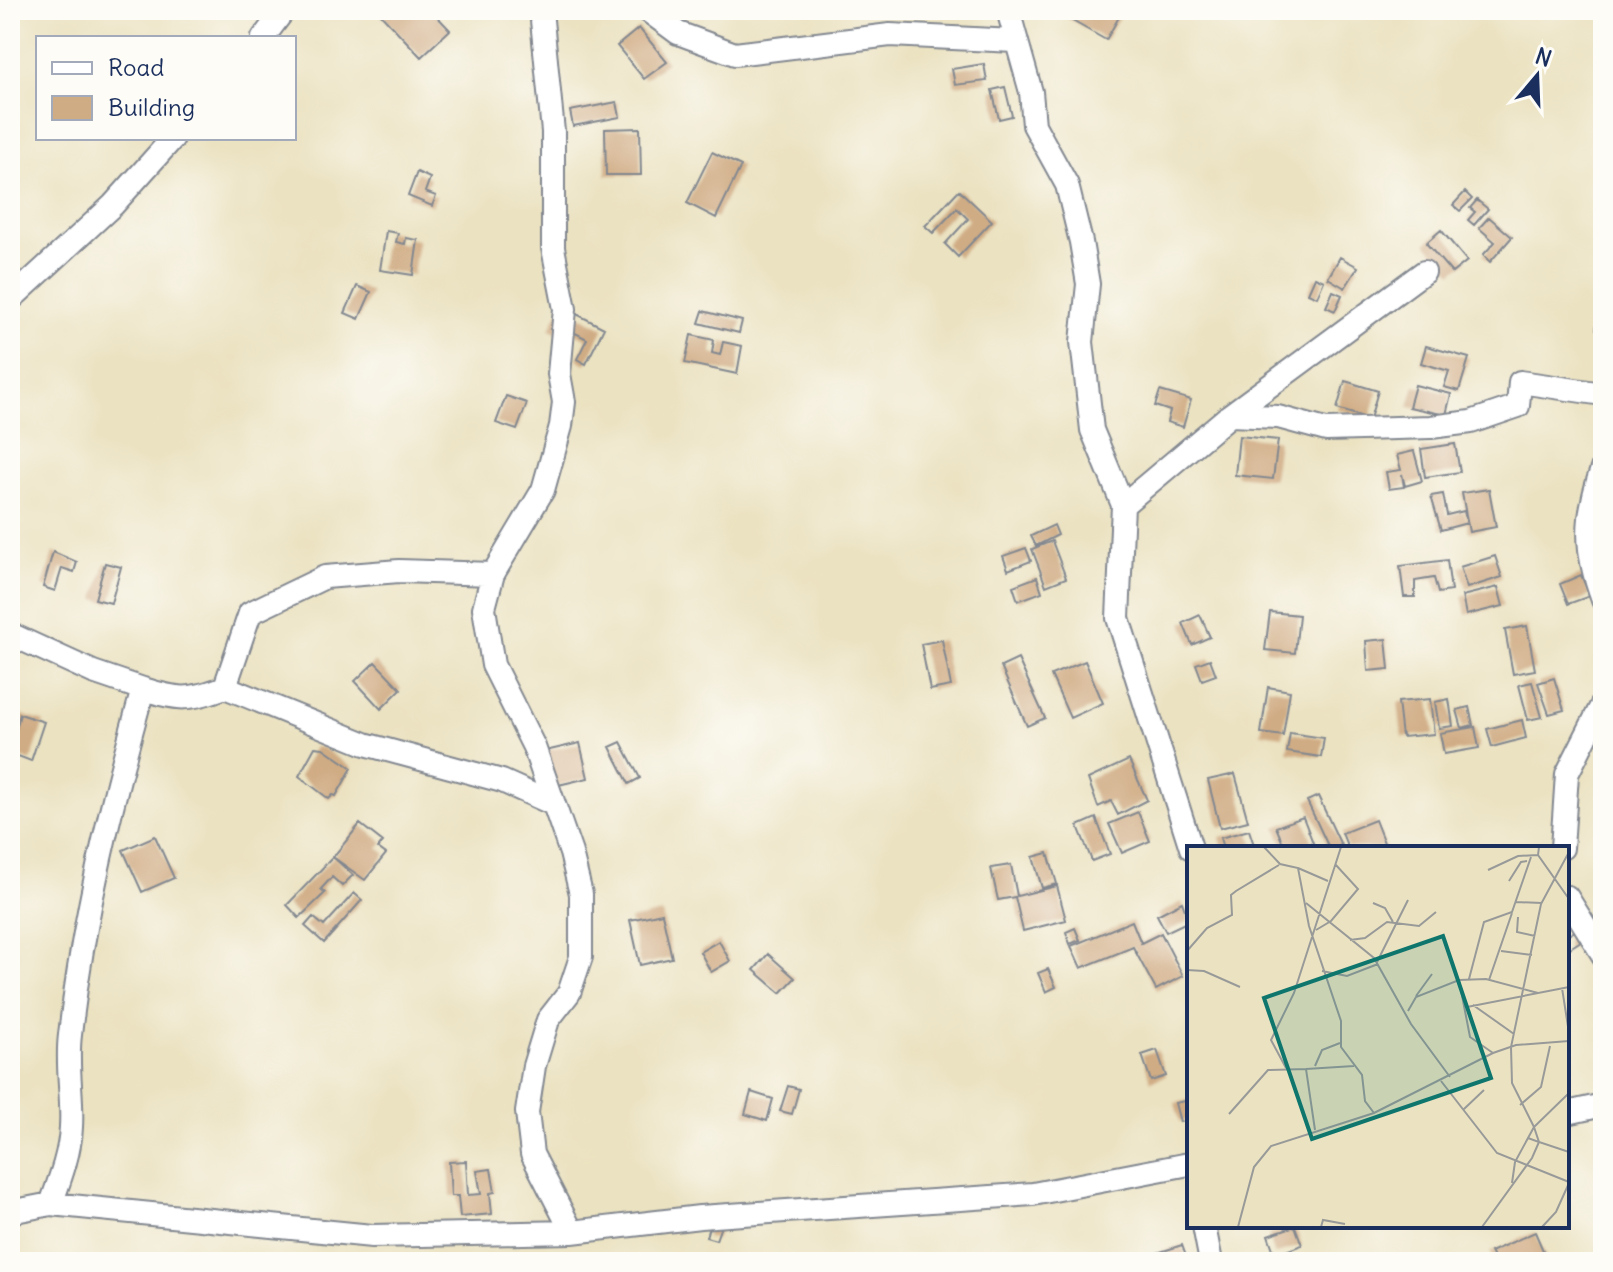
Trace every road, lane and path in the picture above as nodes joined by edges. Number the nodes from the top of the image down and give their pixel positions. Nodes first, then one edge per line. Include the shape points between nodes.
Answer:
1 (284, 10) edge
2 (541, 10) edge
3 (647, 10) edge
4 (1015, 21) edge
5 (264, 36) edge
6 (171, 140) edge
7 (1424, 272) dead end
8 (10, 300) edge
9 (1603, 394) edge
10 (1230, 415) junction
11 (1603, 466) edge
12 (1123, 505) junction
13 (493, 574) junction
14 (1603, 600) edge
15 (10, 634) edge
16 (225, 687) junction
17 (143, 689) junction
18 (1603, 703) edge
19 (551, 803) junction
20 (1190, 846) edge
21 (1562, 846) edge
22 (1569, 900) edge
23 (1603, 955) edge
24 (1603, 1105) edge
25 (1569, 1113) edge
26 (1187, 1164) edge
27 (51, 1204) junction
28 (10, 1212) edge
29 (1204, 1228) edge
30 (572, 1232) junction
31 (1211, 1262) edge

1 - 5 street
2 - 13 street via 553,132 553,248 565,309 559,374 564,402 543,490
3 - 4 street via 678,33 735,54
4 - 12 street via 1034,125 1067,185 1081,242 1088,284 1082,342 1092,430
6 - 8 street via 113,205
7 - 10 street
9 - 10 street via 1520,382 1518,406 1471,422 1431,427 1326,430 1278,417
10 - 12 street
11 - 14 street via 1588,506 1590,566
12 - 20 street via 1118,618
13 - 16 street via 399,571 325,577 250,613
13 - 19 street via 484,608 493,665 534,747
15 - 17 street
16 - 17 street via 178,700
16 - 19 street via 365,744 502,781
17 - 27 street via 106,821 86,923 69,1039 71,1128
18 - 21 street via 1567,774
19 - 30 street via 571,853 583,926 569,993 548,1020 534,1066 528,1141
22 - 23 street
24 - 25 street
26 - 30 street via 1033,1194 700,1217
27 - 28 street
27 - 30 street via 372,1236
29 - 31 street

